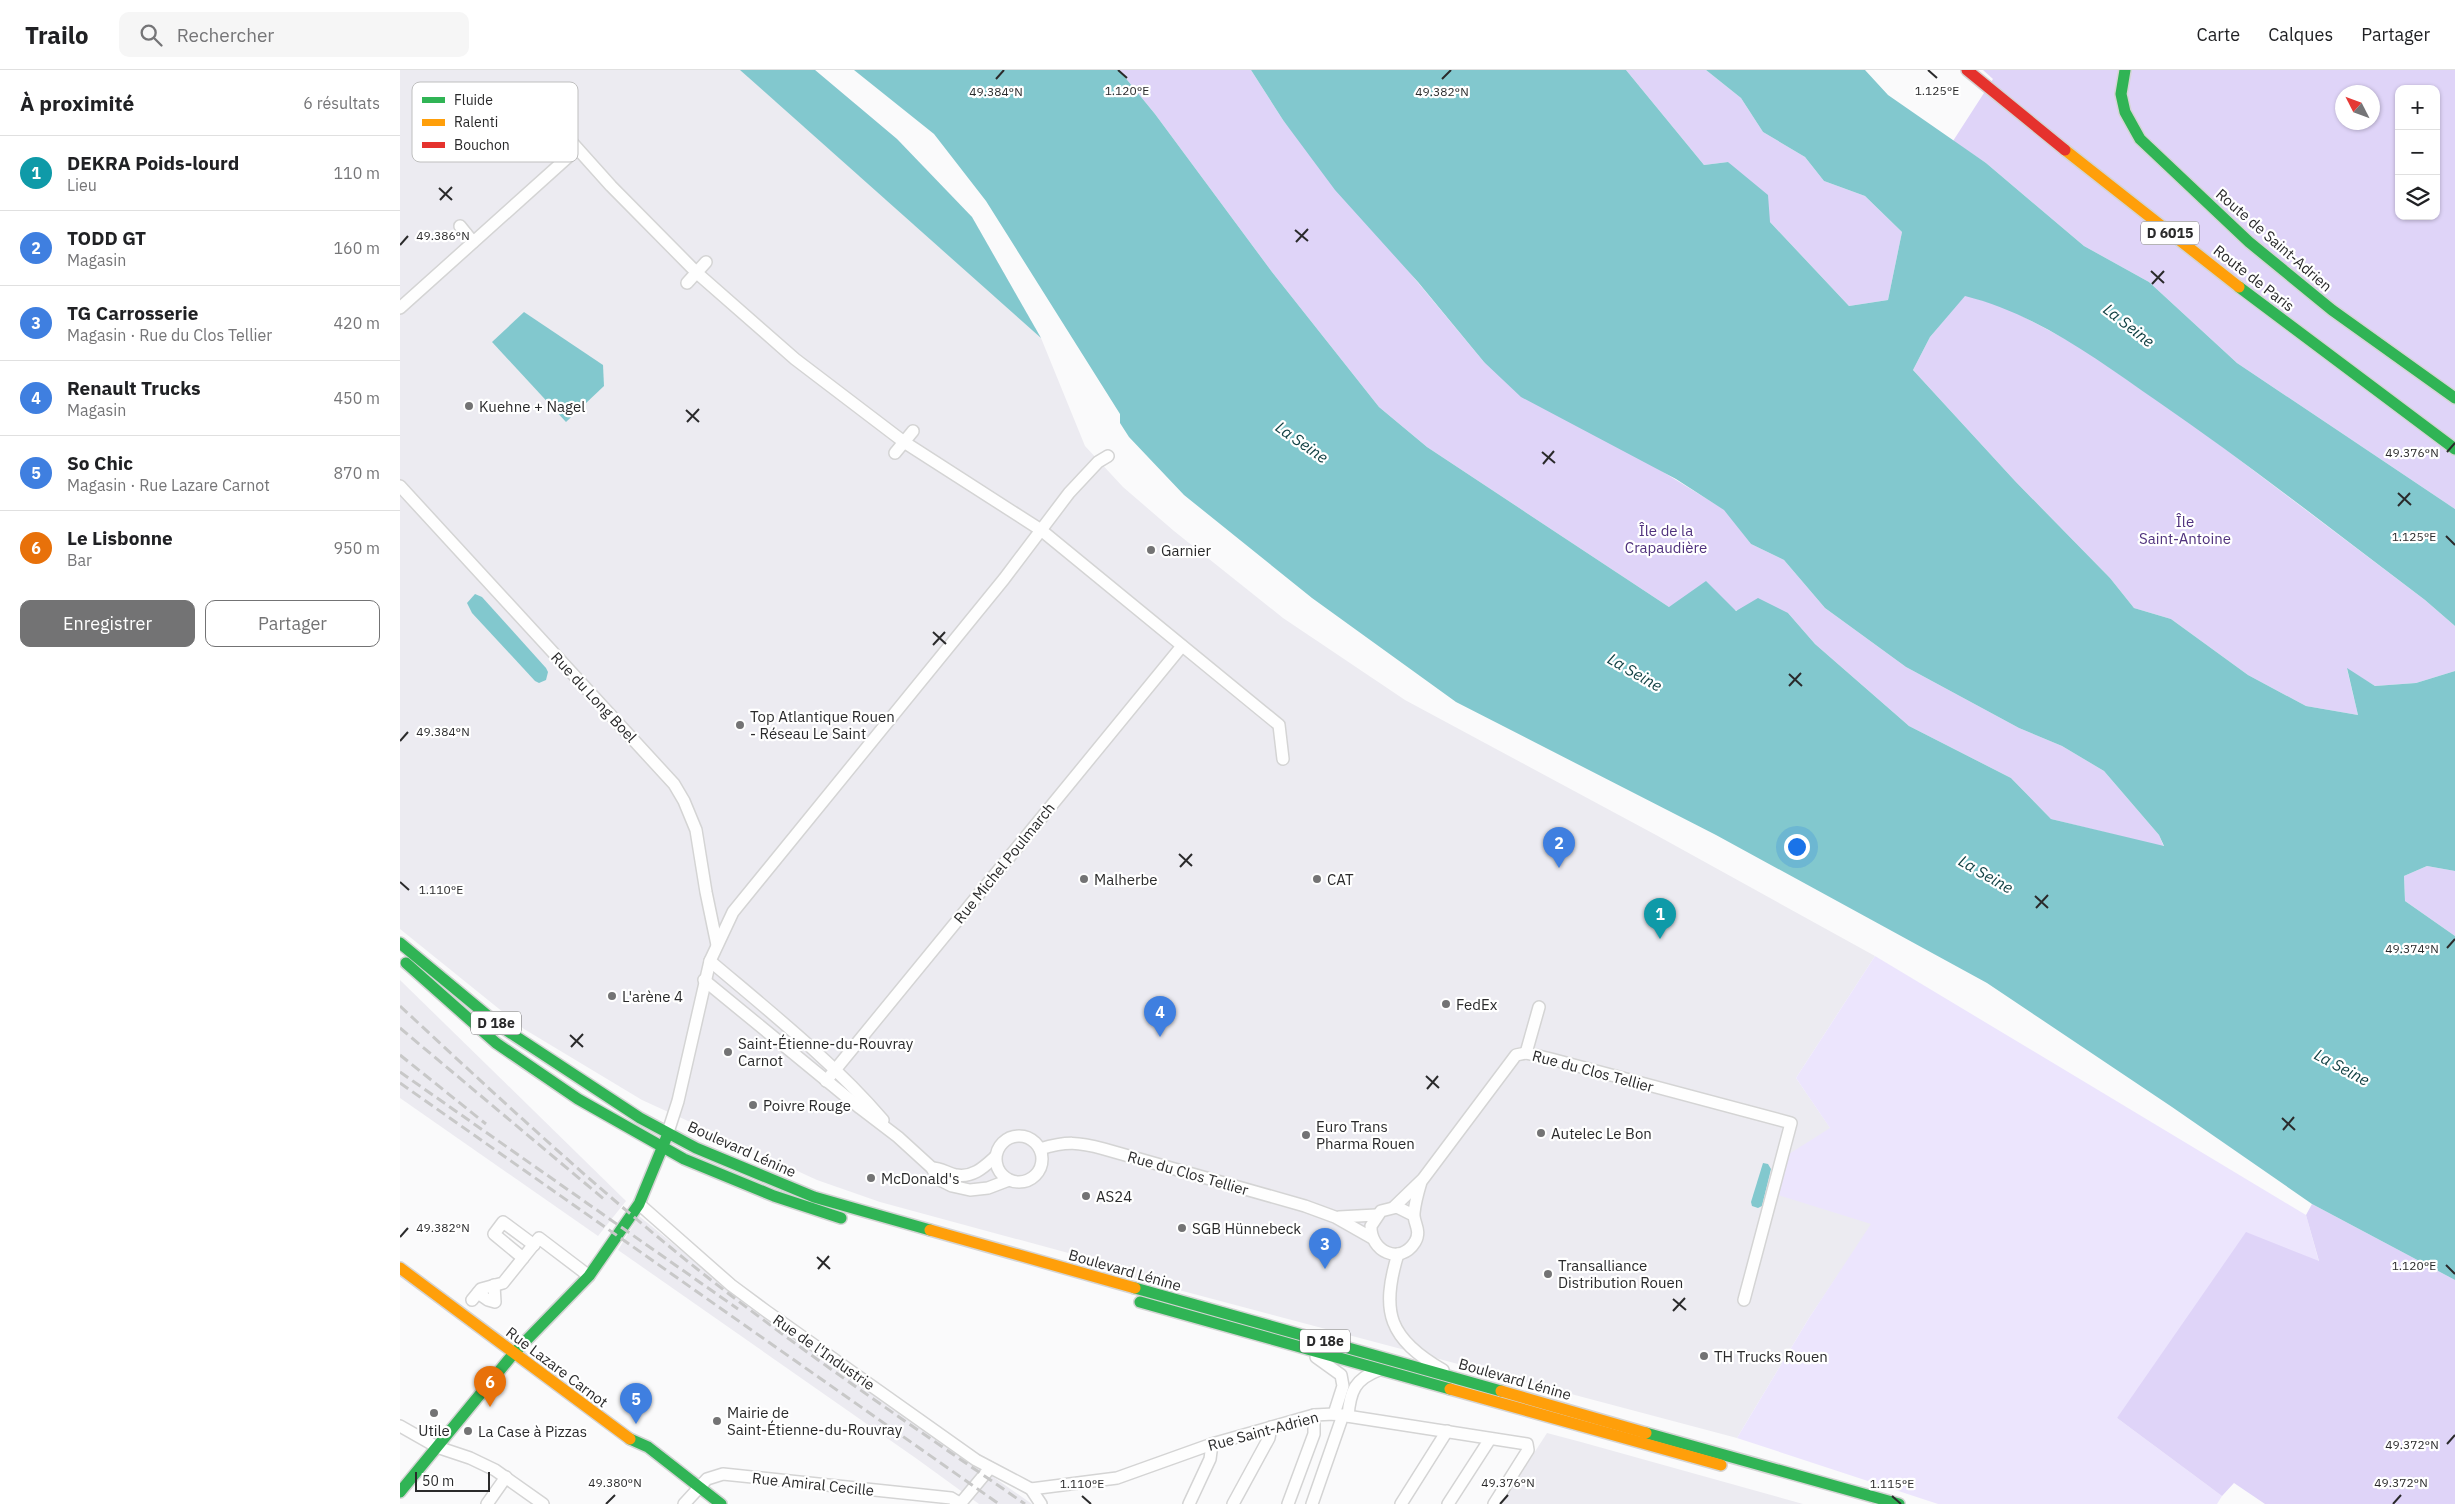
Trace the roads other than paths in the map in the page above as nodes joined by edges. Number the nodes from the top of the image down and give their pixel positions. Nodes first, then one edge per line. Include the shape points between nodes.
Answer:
1 (1967, 70) edge
2 (2125, 70) edge
3 (578, 149) edge
4 (563, 162) edge
5 (460, 226) dead end
6 (474, 242) junction
7 (706, 262) dead end
8 (697, 273) junction
9 (687, 283) dead end
10 (400, 308) edge
11 (2455, 398) edge
12 (913, 431) dead end
13 (904, 442) junction
14 (2455, 449) edge
15 (895, 453) dead end
16 (1108, 456) dead end
17 (400, 486) edge
18 (1040, 530) junction
19 (1182, 646) junction
20 (1283, 760) dead end
21 (400, 944) edge
22 (717, 945) junction
23 (400, 958) edge
24 (710, 961) junction
25 (704, 980) junction
26 (1538, 1007) dead end
27 (1526, 1053) junction
28 (834, 1071) junction
29 (826, 1081) junction
30 (668, 1132) junction
31 (898, 1137) junction
32 (662, 1147) junction
33 (1040, 1149) junction
34 (995, 1157) junction
35 (932, 1168) junction
36 (1422, 1179) junction
37 (1009, 1180) junction
38 (639, 1204) junction
39 (1394, 1207) junction
40 (1376, 1215) junction
41 (1413, 1215) junction
42 (1335, 1217) junction
43 (853, 1221) dead end
44 (1372, 1238) junction
45 (534, 1245) junction
46 (1398, 1254) junction
47 (523, 1258) junction
48 (400, 1268) edge
49 (589, 1276) junction
50 (475, 1296) dead end
51 (1127, 1298) dead end
52 (1744, 1300) dead end
53 (1299, 1348) junction
54 (514, 1353) junction
55 (1380, 1369) junction
56 (1457, 1378) junction
57 (1314, 1415) junction
58 (1342, 1415) junction
59 (400, 1426) edge
60 (1271, 1427) junction
61 (1447, 1431) junction
62 (1490, 1439) junction
63 (1212, 1444) junction
64 (437, 1447) junction
65 (990, 1468) junction
66 (506, 1477) junction
67 (699, 1487) junction
68 (1031, 1489) junction
69 (400, 1492) edge
70 (487, 1504) edge
71 (543, 1504) edge
72 (684, 1504) edge
73 (722, 1504) edge
74 (960, 1504) edge
75 (1041, 1504) edge
76 (1189, 1504) edge
77 (1234, 1504) edge
78 (1288, 1504) edge
79 (1312, 1504) edge
80 (1401, 1504) edge
81 (1448, 1504) edge
82 (1494, 1504) edge
83 (1859, 1504) edge
84 (1899, 1504) edge

1 - 14 main road, Route de Paris / D 6015 via 2156,223 2375,392
2 - 11 main road, Route de Saint-Adrien via 2121,94 2125,112 2140,139 2249,242 2332,310
3 - 8 street
4 - 6 street
5 - 6 street
6 - 10 street
7 - 8 street
8 - 9 street
8 - 13 street via 760,321 795,359
12 - 13 street
13 - 15 street
13 - 18 street
16 - 18 street via 1088,471
17 - 22 street, Rue du Long Boel via 674,784 696,830
18 - 19 street
18 - 22 street via 1004,579 741,901
19 - 20 street via 1279,726
19 - 28 street, Rue Michel Poulmarch
21 - 30 main road, Boulevard Lénine / D 18e via 500,1026
22 - 24 street
23 - 32 main road, D 18e via 496,1043 578,1099
24 - 25 street
24 - 28 street
25 - 29 street
25 - 30 street via 678,1101
26 - 27 street
27 - 36 street, Rue du Clos Tellier via 1511,1059
27 - 52 street, Rue du Clos Tellier via 1791,1124
28 - 29 street, Rue Michel Poulmarch
28 - 31 street
29 - 31 street
30 - 32 main road
30 - 56 main road, Boulevard Lénine / D 18e via 736,1166 822,1200
31 - 35 street
32 - 38 main road
32 - 43 main road, Boulevard Lénine / D 18e via 714,1173 765,1193
33 - 34 street via 1030,1138 1015,1135 1002,1143
33 - 37 street via 1042,1162 1036,1175 1022,1182
33 - 42 street, Rue du Clos Tellier via 1075,1142
34 - 35 street via 970,1175 955,1175 941,1168
34 - 37 street via 999,1172
35 - 37 street via 938,1179 970,1190 988,1188
36 - 39 street, Rue du Clos Tellier
36 - 41 street, Rue du Clos Tellier
38 - 49 main road
38 - 65 street, Rue de l'Industrie via 752,1301
39 - 40 street, Rue du Clos Tellier
39 - 41 street via 1403,1208
40 - 42 street, Rue du Clos Tellier
40 - 44 street via 1371,1226
41 - 46 street, Rue du Clos Tellier via 1418,1227 1417,1239 1410,1249
42 - 44 street, Rue du Clos Tellier
44 - 46 street, Rue du Clos Tellier via 1379,1249
45 - 47 street
45 - 47 street via 503,1222 494,1234
45 - 49 street via 539,1238
46 - 56 street via 1389,1300 1394,1327 1416,1353
47 - 50 street via 502,1283 481,1289
48 - 54 main road, Rue Lazare Carnot
49 - 54 main road
51 - 53 main road, Boulevard Lénine / D 18e
53 - 55 main road, Boulevard Lénine / D 18e
53 - 58 street via 1341,1375
54 - 64 main road
54 - 67 main road, Rue Lazare Carnot via 627,1438 648,1447
55 - 58 street via 1359,1381
55 - 83 main road, Boulevard Lénine / D 18e
56 - 84 main road, Boulevard Lénine / D 18e
57 - 58 street, Rue Saint-Adrien
57 - 60 street, Rue Saint-Adrien
57 - 78 street via 1314,1434
58 - 61 street, Rue Saint-Adrien
58 - 79 street
59 - 64 street
60 - 63 street, Rue Saint-Adrien
60 - 77 street via 1269,1438
61 - 62 street, Rue Saint-Adrien
61 - 80 street
62 - 81 street
62 - 82 street, Rue Saint-Adrien via 1529,1446
63 - 68 street, Rue Saint-Adrien via 1117,1478
63 - 76 street via 1210,1459
64 - 66 street via 470,1458
64 - 69 main road
65 - 68 street, Rue de l'Industrie
65 - 74 street
66 - 70 street
66 - 71 street
67 - 72 street, Rue Amiral Cecille
67 - 73 main road, Rue Lazare Carnot
67 - 74 street, Rue Amiral Cecille via 707,1479 723,1474 951,1498
68 - 75 street, Rue de l'Industrie

